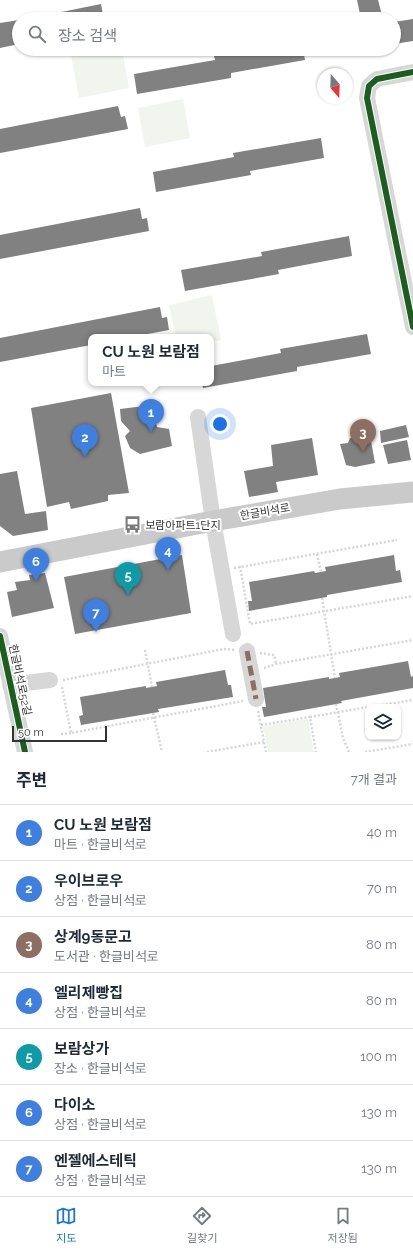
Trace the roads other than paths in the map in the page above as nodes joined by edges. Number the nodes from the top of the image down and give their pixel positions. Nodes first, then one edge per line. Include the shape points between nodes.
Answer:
1 (413, 72) edge
2 (413, 327) edge
3 (198, 417) dead end
4 (413, 492) edge
5 (213, 521) junction
6 (0, 562) edge
7 (234, 634) dead end
8 (0, 636) edge
9 (247, 651) road end
10 (50, 680) dead end
11 (10, 685) junction
12 (256, 699) road end
13 (25, 752) edge

1 - 2 street via 377,79 370,86 367,98
3 - 5 street
4 - 5 main road, 한글비석로 via 340,499
5 - 6 main road, 한글비석로
5 - 7 street
8 - 11 street, 한글비석로52길
9 - 12 street
10 - 11 street
11 - 13 street, 한글비석로52길

